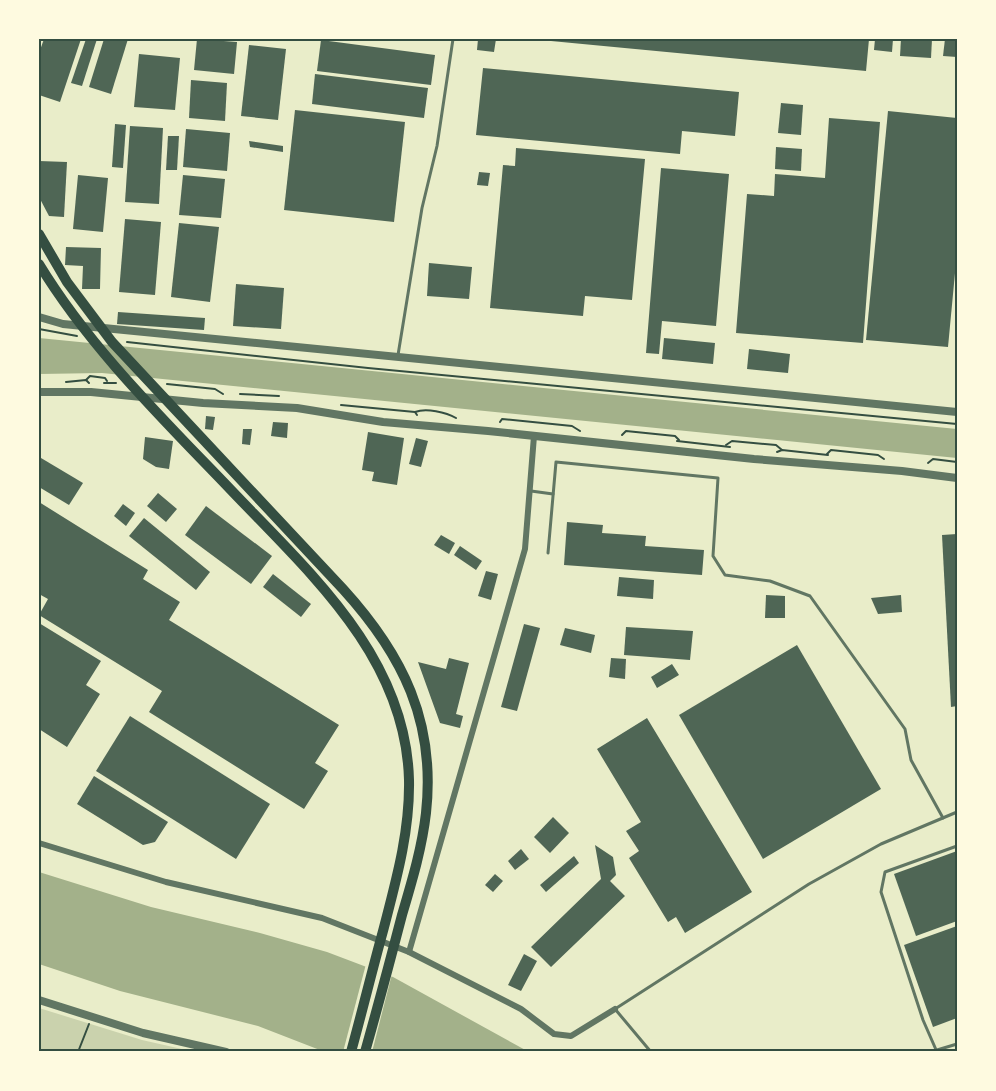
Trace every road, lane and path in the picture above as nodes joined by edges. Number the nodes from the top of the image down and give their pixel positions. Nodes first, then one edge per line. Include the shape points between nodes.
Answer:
1 (453, 39) edge
2 (39, 234) edge
3 (39, 264) edge
4 (39, 317) edge
5 (39, 329) edge
6 (81, 337) dead end
7 (127, 342) dead end
8 (398, 357) junction
9 (86, 380) dead end
10 (108, 382) dead end
11 (163, 388) dead end
12 (39, 392) edge
13 (223, 394) dead end
14 (415, 412) dead end
15 (957, 412) edge
16 (456, 418) dead end
17 (500, 422) dead end
18 (957, 424) edge
19 (580, 431) dead end
20 (622, 435) dead end
21 (534, 436) junction
22 (680, 440) dead end
23 (726, 445) dead end
24 (782, 450) dead end
25 (827, 454) dead end
26 (884, 459) dead end
27 (957, 462) edge
28 (928, 464) dead end
29 (957, 478) edge
30 (530, 491) junction
31 (553, 494) junction
32 (548, 553) dead end
33 (957, 812) edge
34 (943, 818) junction
35 (39, 843) edge
36 (957, 846) edge
37 (409, 952) junction
38 (39, 1000) edge
39 (615, 1009) junction
40 (89, 1024) dead end
41 (957, 1044) edge
42 (937, 1051) edge
43 (78, 1052) edge
44 (226, 1052) edge
45 (351, 1052) edge
46 (365, 1052) edge
47 (651, 1052) edge

1 - 8 lane
2 - 46 main road via 67,282 112,342 374,625 394,655 411,692 426,754 425,815 412,880
3 - 45 main road via 101,351 328,594 370,650 392,694 402,721 408,760 407,822 398,875
4 - 8 street via 63,324
5 - 6 path
7 - 18 path
8 - 15 street
9 - 10 path via 90,376
11 - 13 path via 168,383 215,389
12 - 21 street via 91,392 297,408 383,422
14 - 16 path via 448,413
17 - 19 path via 502,419 572,426
20 - 22 path via 626,431 675,436
21 - 29 street
21 - 30 street
23 - 24 path via 732,441 776,445
25 - 26 path via 831,450
27 - 28 path via 933,459
30 - 31 lane
30 - 37 street via 525,549
31 - 32 lane
31 - 34 lane via 556,462 718,478 713,556 725,575 770,581 810,596 905,729 911,760
33 - 34 lane
34 - 39 lane via 881,844 809,884
35 - 37 street via 166,882 322,918
36 - 42 lane via 885,872 881,892
37 - 39 street via 521,1009 554,1034 571,1036
38 - 44 street via 143,1033
39 - 47 lane
40 - 43 path
41 - 42 lane

